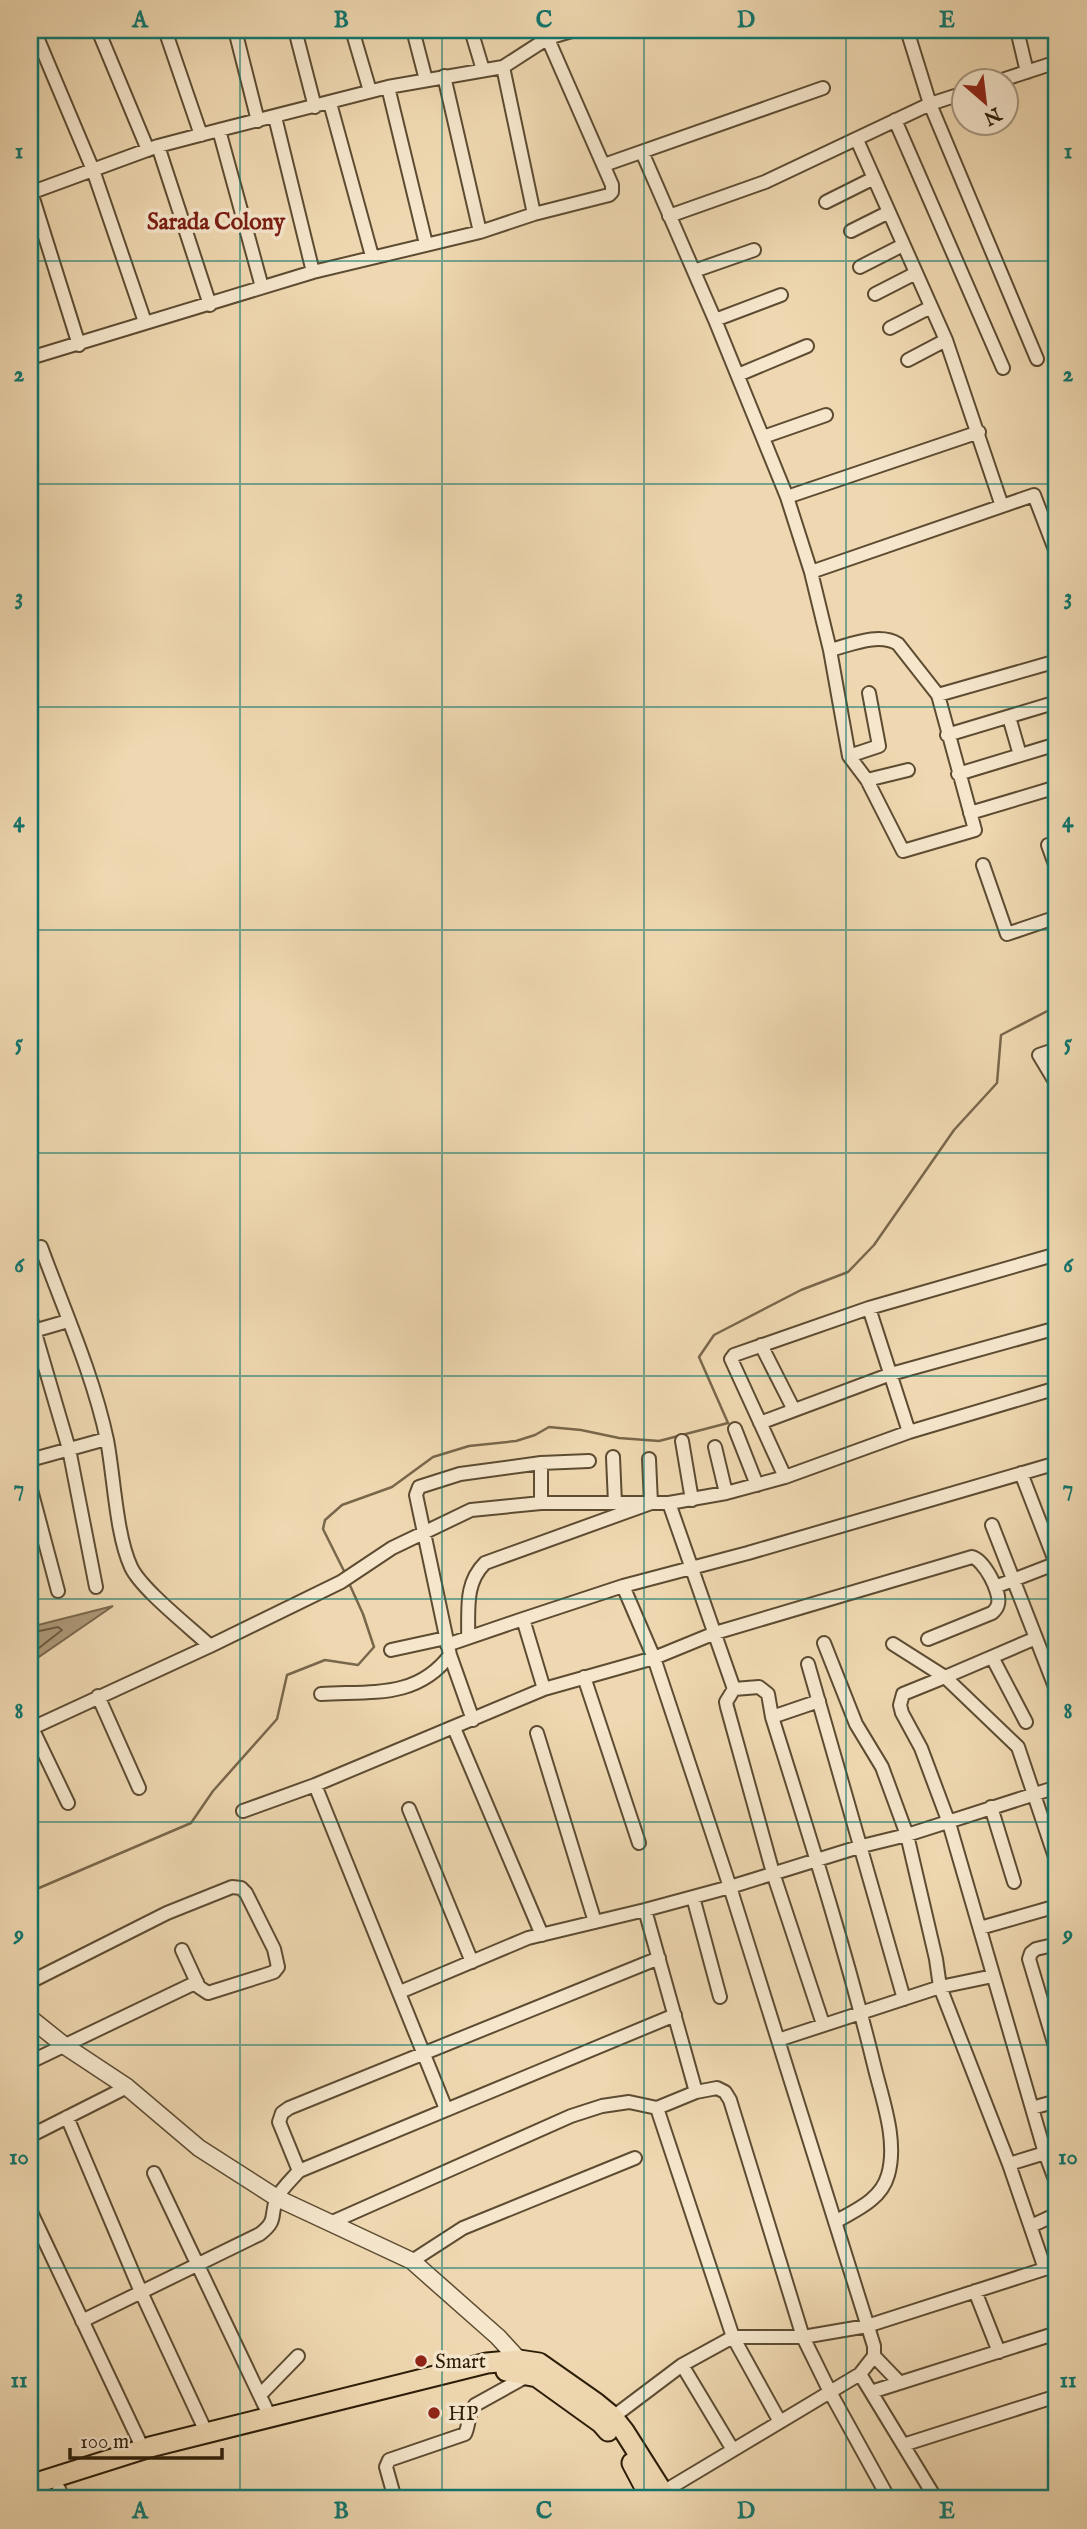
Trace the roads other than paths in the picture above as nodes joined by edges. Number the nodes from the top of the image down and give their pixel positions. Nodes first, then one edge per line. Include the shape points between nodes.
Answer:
1 (34, 30) edge
2 (98, 30) edge
3 (166, 30) edge
4 (235, 30) edge
5 (295, 30) edge
6 (352, 30) edge
7 (413, 30) edge
8 (471, 30) edge
9 (575, 30) edge
10 (907, 30) edge
11 (1017, 30) edge
12 (546, 34) edge
13 (1057, 62) edge
14 (503, 67) junction
15 (483, 70) junction
16 (1027, 72) junction
17 (1020, 74) edge
18 (444, 76) junction
19 (426, 80) junction
20 (388, 87) junction
21 (823, 88) dead end
22 (370, 91) junction
23 (950, 98) edge
24 (330, 103) junction
25 (930, 104) junction
26 (315, 107) junction
27 (275, 117) junction
28 (895, 120) junction
29 (258, 121) junction
30 (219, 130) junction
31 (201, 135) junction
32 (857, 140) junction
33 (153, 148) junction
34 (642, 152) junction
35 (604, 164) junction
36 (93, 170) junction
37 (874, 178) junction
38 (31, 192) edge
39 (826, 202) dead end
40 (889, 212) junction
41 (534, 214) junction
42 (669, 216) junction
43 (851, 230) dead end
44 (480, 232) junction
45 (426, 244) junction
46 (903, 245) junction
47 (754, 250) dead end
48 (372, 256) junction
49 (860, 267) dead end
50 (694, 271) junction
51 (313, 272) junction
52 (915, 273) junction
53 (262, 287) junction
54 (875, 294) dead end
55 (781, 295) dead end
56 (210, 305) junction
57 (931, 307) junction
58 (715, 320) junction
59 (145, 322) junction
60 (890, 328) dead end
61 (946, 341) junction
62 (79, 345) junction
63 (807, 346) dead end
64 (30, 358) edge
65 (1037, 359) dead end
66 (908, 360) dead end
67 (1003, 368) dead end
68 (738, 374) junction
69 (826, 415) dead end
70 (979, 432) junction
71 (763, 437) junction
72 (787, 497) junction
73 (1002, 506) junction
74 (1057, 555) edge
75 (811, 572) junction
76 (830, 650) junction
77 (1057, 661) edge
78 (869, 693) dead end
79 (938, 695) junction
80 (1057, 702) edge
81 (1009, 717) junction
82 (947, 735) junction
83 (1057, 744) edge
84 (1020, 755) junction
85 (849, 756) junction
86 (908, 770) dead end
87 (958, 774) junction
88 (867, 779) junction
89 (1057, 787) edge
90 (970, 813) junction
91 (1048, 845) dead end
92 (983, 865) dead end
93 (1057, 870) edge
94 (1057, 917) edge
95 (1057, 1049) edge
96 (1057, 1085) edge
97 (41, 1247) dead end
98 (1057, 1254) edge
99 (869, 1308) junction
100 (30, 1316) edge
101 (68, 1321) junction
102 (1057, 1328) edge
103 (32, 1332) edge
104 (761, 1345) junction
105 (891, 1374) junction
106 (1057, 1388) edge
107 (794, 1410) junction
108 (760, 1423) junction
109 (735, 1429) dead end
110 (909, 1432) junction
111 (106, 1439) junction
112 (682, 1441) dead end
113 (715, 1447) dead end
114 (69, 1449) junction
115 (613, 1457) dead end
116 (649, 1459) dead end
117 (30, 1460) edge
118 (589, 1461) dead end
119 (541, 1463) junction
120 (1057, 1463) edge
121 (1021, 1474) junction
122 (785, 1477) junction
123 (757, 1485) junction
124 (30, 1486) edge
125 (726, 1493) junction
126 (692, 1500) junction
127 (541, 1503) junction
128 (615, 1503) junction
129 (651, 1503) junction
130 (669, 1503) junction
131 (992, 1525) dead end
132 (425, 1532) junction
133 (1057, 1564) edge
134 (692, 1567) junction
135 (1014, 1581) junction
136 (623, 1586) junction
137 (96, 1587) dead end
138 (995, 1587) junction
139 (58, 1591) dead end
140 (523, 1619) junction
141 (715, 1633) junction
142 (468, 1637) junction
143 (1036, 1638) junction
144 (928, 1639) dead end
145 (824, 1643) dead end
146 (893, 1644) dead end
147 (210, 1646) junction
148 (448, 1646) junction
149 (391, 1650) dead end
150 (1057, 1654) edge
151 (992, 1657) junction
152 (654, 1658) junction
153 (1044, 1659) junction
154 (808, 1664) dead end
155 (584, 1677) junction
156 (945, 1677) junction
157 (544, 1689) junction
158 (734, 1689) junction
159 (1057, 1692) edge
160 (321, 1693) dead end
161 (98, 1696) junction
162 (819, 1702) junction
163 (772, 1717) junction
164 (473, 1720) junction
165 (1026, 1722) dead end
166 (454, 1728) junction
167 (31, 1729) edge
168 (537, 1733) dead end
169 (315, 1785) junction
170 (1057, 1787) edge
171 (139, 1788) dead end
172 (1035, 1794) junction
173 (68, 1803) dead end
174 (990, 1807) junction
175 (409, 1809) dead end
176 (243, 1811) dead end
177 (948, 1823) junction
178 (907, 1835) junction
179 (639, 1843) dead end
180 (862, 1846) junction
181 (817, 1861) junction
182 (1057, 1863) edge
183 (773, 1873) junction
184 (1014, 1882) dead end
185 (730, 1887) junction
186 (692, 1897) junction
187 (1057, 1906) edge
188 (645, 1910) junction
189 (596, 1922) junction
190 (980, 1928) junction
191 (542, 1935) junction
192 (1057, 1944) edge
193 (182, 1950) dead end
194 (659, 1958) junction
195 (472, 1962) junction
196 (993, 1976) junction
197 (30, 1982) edge
198 (197, 1982) junction
199 (940, 1987) junction
200 (400, 1992) junction
201 (720, 1997) dead end
202 (904, 1999) junction
203 (861, 2012) junction
204 (675, 2015) junction
205 (30, 2018) edge
206 (823, 2024) junction
207 (778, 2040) junction
208 (65, 2046) junction
209 (424, 2052) junction
210 (1057, 2053) edge
211 (30, 2062) edge
212 (127, 2087) junction
213 (696, 2092) junction
214 (1057, 2101) edge
215 (657, 2108) junction
216 (1032, 2108) junction
217 (446, 2109) junction
218 (67, 2117) junction
219 (30, 2136) edge
220 (1045, 2153) junction
221 (635, 2158) dead end
222 (1009, 2164) junction
223 (299, 2171) junction
224 (155, 2173) dead end
225 (1057, 2185) edge
226 (277, 2198) junction
227 (30, 2210) edge
228 (1057, 2214) edge
229 (835, 2222) junction
230 (330, 2223) junction
231 (1031, 2226) junction
232 (412, 2262) junction
233 (198, 2264) junction
234 (1051, 2267) edge
235 (975, 2291) junction
236 (141, 2292) junction
237 (82, 2321) junction
238 (867, 2326) junction
239 (1057, 2333) edge
240 (733, 2337) junction
241 (803, 2337) junction
242 (999, 2352) junction
243 (298, 2356) dead end
244 (874, 2356) junction
245 (682, 2365) junction
246 (524, 2369) junction
247 (860, 2374) junction
248 (900, 2383) junction
249 (830, 2392) junction
250 (871, 2392) junction
251 (260, 2395) junction
252 (1057, 2396) edge
253 (614, 2417) junction
254 (271, 2419) junction
255 (780, 2422) junction
256 (207, 2434) junction
257 (903, 2445) junction
258 (144, 2449) junction
259 (733, 2450) junction
260 (30, 2485) edge
261 (61, 2494) edge
262 (30, 2497) edge
263 (656, 2497) edge
264 (395, 2499) edge
265 (889, 2499) edge
266 (936, 2499) edge

1 - 36 street
2 - 33 street
3 - 31 street
4 - 29 street
5 - 26 street
6 - 22 street
7 - 19 street
8 - 15 street
9 - 12 street
10 - 25 street
11 - 16 street
12 - 14 street
12 - 35 street
13 - 16 street
14 - 15 street
14 - 41 street
15 - 18 street
16 - 17 street
18 - 19 street
18 - 44 street
19 - 20 street
20 - 22 street
20 - 45 street
21 - 34 street
22 - 24 street
23 - 25 street
24 - 26 street
24 - 48 street
25 - 28 street
25 - 65 street
26 - 27 street
27 - 29 street
27 - 51 street
28 - 32 street
28 - 67 street
29 - 30 street
30 - 31 street
30 - 53 street
31 - 33 street
32 - 37 street
32 - 42 street via 765,182
33 - 36 street
33 - 56 street
34 - 35 street
34 - 42 street
35 - 41 street via 612,192
36 - 38 street
36 - 59 street
37 - 39 street
37 - 40 street
38 - 62 street
40 - 43 street
40 - 46 street
41 - 44 street
42 - 50 street
44 - 45 street
45 - 48 street
46 - 49 street
46 - 52 street
47 - 50 street
48 - 51 street
50 - 58 street
51 - 53 street
52 - 54 street
52 - 57 street
53 - 56 street
55 - 58 street
56 - 59 street
57 - 60 street
57 - 61 street
58 - 68 street
59 - 62 street
61 - 66 street
61 - 70 street
62 - 64 street
63 - 68 street
68 - 71 street
69 - 71 street
70 - 72 street
70 - 73 street
71 - 72 street
72 - 75 street
73 - 74 street via 1034,495
73 - 75 street
75 - 76 street
76 - 79 street via 891,639
76 - 85 street
77 - 79 street
78 - 85 street via 879,746
79 - 82 street
80 - 81 street
81 - 82 street
81 - 84 street
82 - 87 street
83 - 84 street
84 - 87 street
85 - 88 street
86 - 88 street
87 - 90 street
88 - 90 street via 903,850 975,830
89 - 90 street
91 - 93 street
92 - 94 street via 1007,934
95 - 96 street via 1039,1055
97 - 101 street
98 - 99 street
99 - 104 street
99 - 105 street
100 - 103 street
101 - 103 street
101 - 111 street
102 - 105 street
103 - 114 street
104 - 107 street
104 - 108 street via 730,1359
105 - 107 street
105 - 110 street
106 - 110 street
107 - 108 street
108 - 122 street
109 - 123 street
110 - 122 street
111 - 114 street
111 - 147 street via 131,1568
112 - 126 street
113 - 125 street
114 - 117 street
114 - 137 street
115 - 128 street
116 - 129 street
118 - 119 street
119 - 127 street
119 - 132 street via 460,1474 419,1487 416,1494
120 - 121 street
121 - 133 street
121 - 134 street
122 - 123 street
123 - 125 street
124 - 139 street
125 - 126 street
126 - 130 street
127 - 128 street
127 - 132 street via 471,1510
128 - 129 street
129 - 130 street
129 - 142 street via 485,1563 471,1583
130 - 134 street
131 - 135 street
132 - 147 street via 341,1582
132 - 148 street
133 - 135 street
134 - 136 street
134 - 141 street
135 - 138 street
135 - 143 street
136 - 140 street
136 - 152 street
138 - 141 street via 984,1564 972,1557
138 - 144 street via 999,1600 992,1613
140 - 142 street
140 - 157 street
141 - 152 street
141 - 158 street
142 - 148 street
143 - 151 street
143 - 153 street
145 - 178 street via 856,1724 882,1767
146 - 156 street
147 - 161 street
148 - 149 street
148 - 160 street via 430,1677 408,1688
148 - 164 street
150 - 153 street
151 - 156 street
151 - 165 street
152 - 155 street
152 - 185 street
153 - 159 street
154 - 162 street
155 - 157 street
155 - 179 street
156 - 172 street via 1018,1747
156 - 177 street via 906,1692 900,1704
157 - 164 street
158 - 163 street via 764,1690
158 - 183 street via 727,1707
161 - 167 street
161 - 171 street
162 - 163 street
162 - 180 street
163 - 181 street
164 - 166 street
166 - 169 street
166 - 191 street
167 - 173 street
168 - 189 street
169 - 176 street
169 - 200 street
170 - 172 street
172 - 174 street
172 - 182 street
174 - 177 street
174 - 184 street
175 - 195 street
177 - 178 street
177 - 190 street
178 - 180 street
178 - 199 street
180 - 181 street
180 - 202 street
181 - 183 street
181 - 203 street
183 - 185 street
183 - 206 street
185 - 186 street
185 - 207 street
186 - 188 street
186 - 201 street
187 - 190 street
188 - 189 street
188 - 194 street
189 - 191 street
190 - 196 street
191 - 195 street
192 - 210 street via 1036,1949 1029,1959
193 - 198 street
194 - 204 street
194 - 209 street
195 - 200 street
196 - 199 street
196 - 216 street
197 - 198 street via 167,1913 232,1887 241,1888 274,1949 278,1966 274,1972 212,1992 204,1991
198 - 208 street
199 - 202 street
199 - 222 street
200 - 209 street
202 - 203 street
203 - 206 street
203 - 229 street via 892,2160 883,2191
204 - 213 street
204 - 217 street
205 - 208 street
206 - 207 street
207 - 229 street
208 - 211 street
208 - 212 street
209 - 217 street
209 - 223 street via 282,2113 279,2122
212 - 218 street
212 - 226 street via 199,2148
213 - 215 street
213 - 241 street via 717,2088 730,2100
214 - 216 street
215 - 230 street via 629,2102 571,2116
215 - 240 street
216 - 220 street
217 - 223 street
218 - 219 street
218 - 236 street
220 - 222 street
220 - 225 street
221 - 232 street via 463,2228
222 - 231 street
223 - 226 street
224 - 233 street
226 - 230 street
226 - 233 street via 269,2227
227 - 237 street
228 - 231 street
229 - 238 street
230 - 232 street
231 - 234 street
232 - 246 street via 498,2337
233 - 236 street
233 - 251 street
234 - 235 street
235 - 238 street
235 - 242 street
236 - 237 street
236 - 256 street
237 - 258 street
238 - 241 street
238 - 244 street
239 - 242 street
240 - 241 street
240 - 245 street
240 - 255 street
241 - 249 street
242 - 248 street
243 - 251 street
244 - 247 street
244 - 248 street
245 - 253 street
245 - 259 street
246 - 253 main road via 539,2363
246 - 254 main road via 487,2363
246 - 261 main road via 489,2373 160,2458
246 - 263 main road via 601,2423
246 - 264 street via 475,2405 465,2434 389,2460 386,2467
247 - 249 street
247 - 250 street
248 - 250 street
249 - 255 street
249 - 265 street
250 - 257 street
251 - 254 street
252 - 257 street
253 - 263 main road via 639,2452
254 - 256 main road
255 - 259 street
256 - 258 main road
257 - 266 street
258 - 260 main road
259 - 263 street
261 - 262 main road

